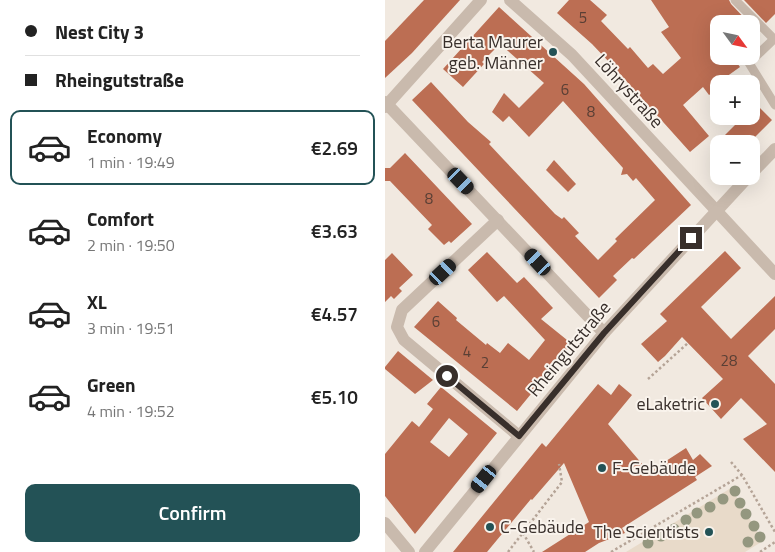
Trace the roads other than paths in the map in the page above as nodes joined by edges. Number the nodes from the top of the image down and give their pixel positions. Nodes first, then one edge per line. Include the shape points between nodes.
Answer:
1 (481, 0) edge
2 (510, 0) edge
3 (735, 0) edge
4 (386, 104) edge
5 (775, 105) edge
6 (775, 150) edge
7 (760, 165) edge
8 (741, 185) edge
9 (716, 211) junction
10 (498, 220) junction
11 (775, 274) edge
12 (604, 333) junction
13 (519, 436) junction
14 (385, 523) edge
15 (409, 552) edge
16 (425, 552) edge

1 - 4 street
2 - 9 street, Löhrystraße via 572,55
3 - 5 lane via 774,40 749,63
4 - 10 street
6 - 7 street, Rheingutstraße
8 - 9 street, Rheingutstraße
9 - 11 street, Löhrystraße
9 - 12 street, Rheingutstraße
10 - 12 street
10 - 13 street via 403,310 397,327 404,340
12 - 13 street, Rheingutstraße
13 - 16 street, Rheingutstraße
14 - 15 street

